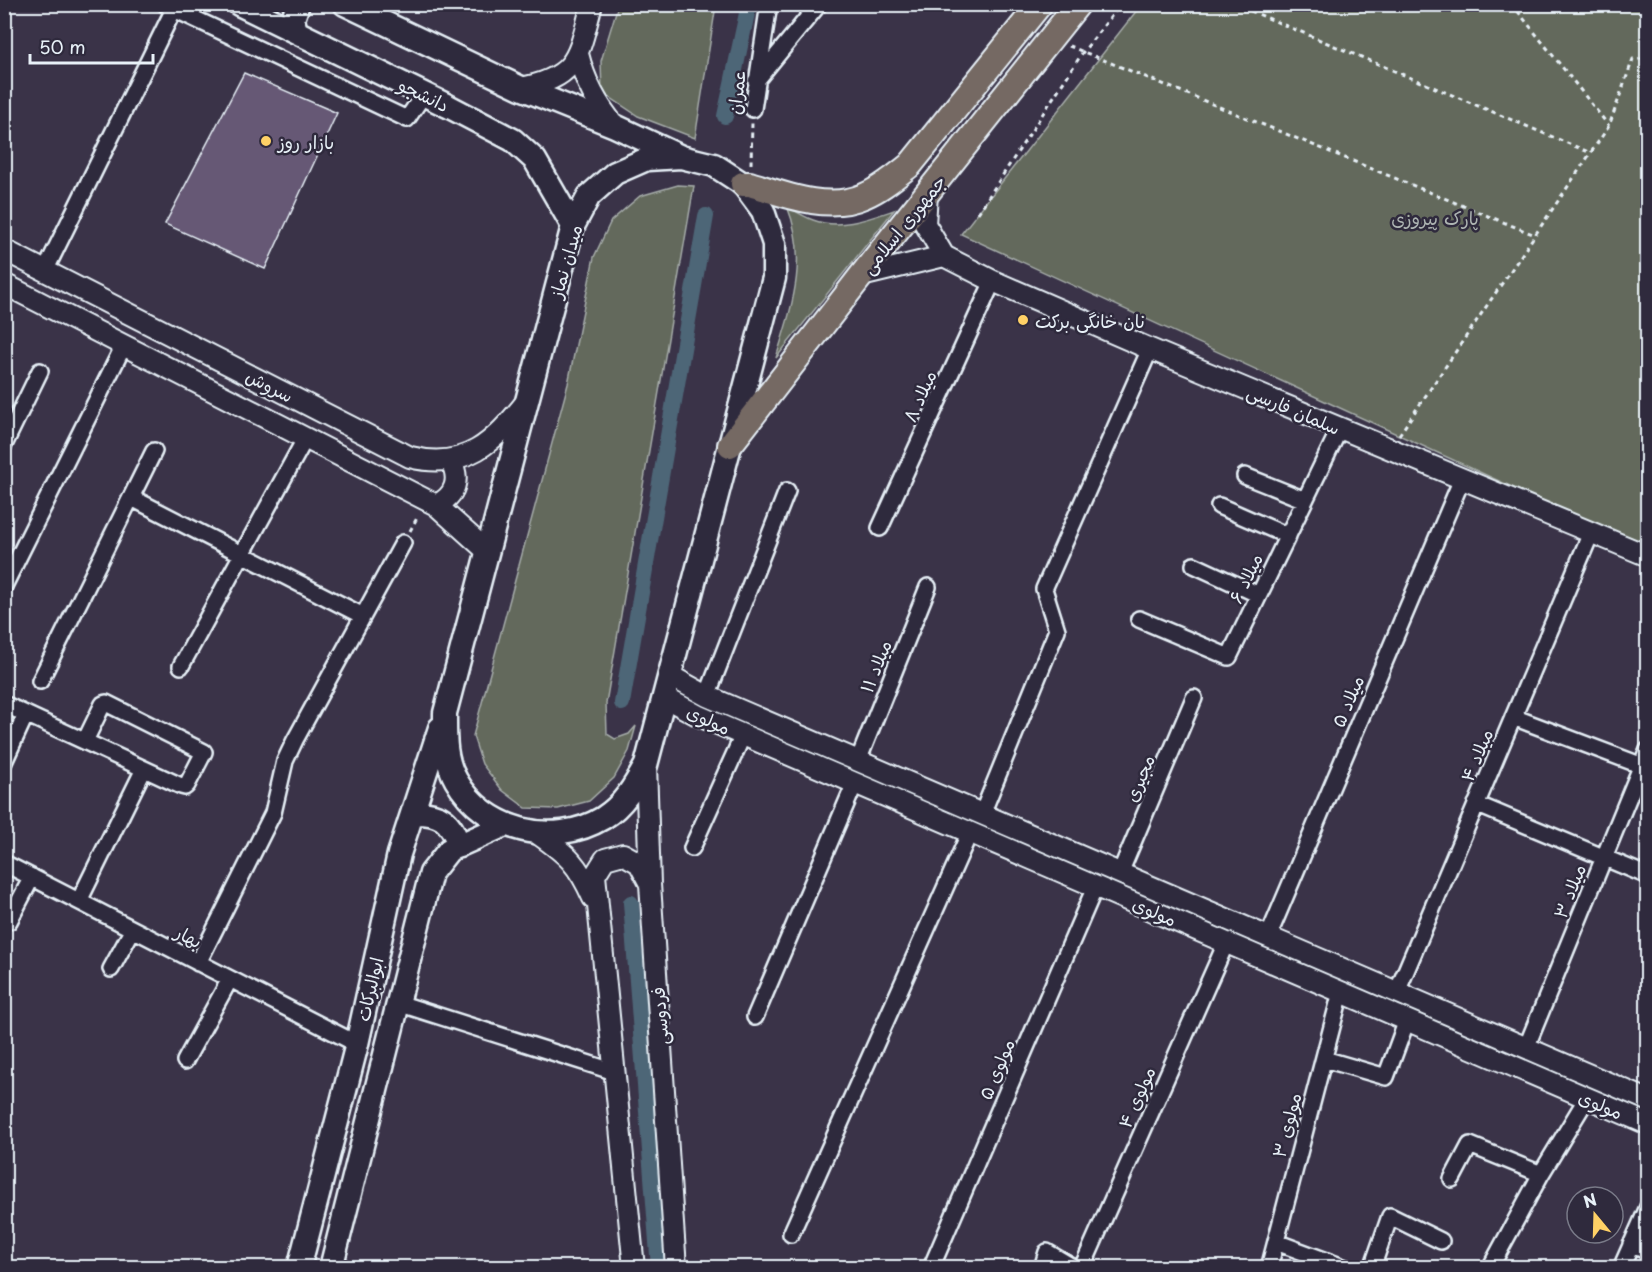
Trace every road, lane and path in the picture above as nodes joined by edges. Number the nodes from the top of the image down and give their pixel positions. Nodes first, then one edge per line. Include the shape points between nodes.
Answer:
1 (298, 4) edge
2 (345, 4) edge
3 (592, 4) edge
4 (769, 4) edge
5 (819, 4) edge
6 (1078, 4) edge
7 (1121, 4) edge
8 (1234, 4) edge
9 (1512, 4) edge
10 (170, 7) edge
11 (254, 7) edge
12 (1033, 7) edge
13 (296, 32) junction
14 (1051, 39) junction
15 (1083, 52) junction
16 (579, 54) junction
17 (1647, 59) edge
18 (756, 81) junction
19 (521, 88) junction
20 (424, 94) junction
21 (753, 109) joint
22 (615, 126) junction
23 (1609, 126) junction
24 (1591, 153) junction
25 (681, 157) junction
26 (746, 184) junction
27 (927, 194) junction
28 (978, 213) dead end
29 (573, 226) junction
30 (1535, 235) junction
31 (4, 250) edge
32 (945, 256) junction
33 (45, 271) junction
34 (861, 276) junction
35 (993, 281) junction
36 (4, 284) edge
37 (124, 345) junction
38 (1150, 349) junction
39 (40, 371) dead end
40 (528, 400) junction
41 (1340, 428) junction
42 (6, 437) edge
43 (305, 439) junction
44 (730, 445) junction
45 (1390, 449) junction
46 (154, 451) dead end
47 (450, 460) junction
48 (1245, 476) dead end
49 (1462, 479) junction
50 (787, 491) dead end
51 (132, 498) junction
52 (1305, 500) junction
53 (431, 503) junction
54 (1219, 506) dead end
55 (880, 528) dead end
56 (1591, 533) junction
57 (1288, 536) junction
58 (403, 543) joint
59 (487, 551) junction
60 (242, 554) junction
61 (1647, 556) edge
62 (1194, 565) dead end
63 (4, 586) edge
64 (928, 587) dead end
65 (1259, 595) junction
66 (363, 616) junction
67 (1139, 619) dead end
68 (180, 666) dead end
69 (40, 681) dead end
70 (667, 686) junction
71 (707, 696) junction
72 (1194, 698) dead end
73 (4, 704) edge
74 (445, 713) junction
75 (26, 714) junction
76 (699, 716) junction
77 (1513, 717) junction
78 (743, 735) junction
79 (85, 741) junction
80 (1647, 750) edge
81 (858, 761) junction
82 (4, 762) edge
83 (646, 765) junction
84 (1644, 767) edge
85 (144, 769) junction
86 (855, 783) junction
87 (1476, 804) junction
88 (413, 813) junction
89 (982, 814) junction
90 (505, 825) junction
91 (970, 832) junction
92 (538, 834) junction
93 (459, 846) junction
94 (692, 848) dead end
95 (1604, 858) junction
96 (4, 863) edge
97 (1120, 873) junction
98 (1647, 876) edge
99 (32, 877) junction
100 (650, 884) junction
101 (1096, 885) junction
102 (79, 901) junction
103 (599, 911) junction
104 (9, 921) dead end
105 (134, 929) junction
106 (1269, 937) junction
107 (1226, 943) junction
108 (1311, 955) junction
109 (198, 963) junction
110 (111, 969) dead end
111 (1303, 976) junction
112 (230, 979) junction
113 (1341, 992) junction
114 (1397, 992) junction
115 (398, 1003) junction
116 (755, 1017) dead end
117 (1407, 1020) junction
118 (357, 1044) junction
119 (1526, 1047) junction
120 (1324, 1059) junction
121 (185, 1061) dead end
122 (615, 1072) junction
123 (1587, 1098) junction
124 (1647, 1100) edge
125 (1647, 1124) edge
126 (1541, 1174) junction
127 (1452, 1179) dead end
128 (1647, 1207) edge
129 (791, 1234) dead end
130 (1441, 1241) dead end
131 (1276, 1242) junction
132 (1631, 1244) junction
133 (1647, 1252) edge
134 (299, 1268) edge
135 (331, 1268) edge
136 (634, 1268) edge
137 (676, 1268) edge
138 (931, 1268) edge
139 (1042, 1268) edge
140 (1074, 1268) edge
141 (1082, 1268) edge
142 (1269, 1268) edge
143 (1346, 1268) edge
144 (1372, 1268) edge
145 (1490, 1268) edge
146 (1621, 1268) edge

1 - 13 main road via 293,19
2 - 19 main road
3 - 16 street
4 - 18 street, عمران
5 - 18 street
6 - 14 main road, جمهوری اسلامی
7 - 15 path
8 - 24 path
9 - 23 path
10 - 20 street via 407,119
10 - 33 street
11 - 13 main road, دانشجو
12 - 26 main road, جمهوری اسلامی via 910,165 890,182 862,197 832,203 790,197
13 - 20 main road, دانشجو
14 - 15 path
14 - 27 main road, جمهوری اسلامی
15 - 28 path
15 - 30 path
16 - 19 street via 555,78
16 - 22 street via 590,90
17 - 23 path via 1633,59
18 - 21 street, عمران
19 - 22 main road
20 - 29 main road, دانشجو via 513,140 535,160
21 - 26 path, عمران
22 - 25 main road
23 - 24 path
24 - 30 path
25 - 26 main road, میدان نماز via 714,165
25 - 29 main road, میدان نماز via 646,159 615,173 589,196
26 - 44 main road, میدان نماز via 764,211 774,244 774,278
27 - 32 street via 925,224
27 - 34 main road, جمهوری اسلامی
29 - 40 main road, میدان نماز
30 - 45 path
31 - 33 street, سروش
32 - 34 street
32 - 35 street, سلمان فارسی
33 - 47 street, سروش via 411,457
34 - 44 main road, جمهوری اسلامی
35 - 38 street, سلمان فارسی
35 - 55 street, میلاد ۸
36 - 37 street, سروش
37 - 43 street, سروش
37 - 63 street
38 - 41 street, سلمان فارسی
38 - 89 street via 1044,589 1057,630
39 - 42 street
40 - 47 street, سروش via 482,448
40 - 59 main road, میدان نماز
41 - 45 street, سلمان فارسی
41 - 52 street, میلاد ۶
43 - 53 street, سروش
43 - 60 street
44 - 70 main road, میدان نماز
45 - 49 street, سلمان فارسی
46 - 51 street
47 - 53 street via 456,486 444,501
48 - 52 street
49 - 56 street, سلمان فارسی
49 - 106 street, میلاد ۵
50 - 71 street
51 - 60 street
51 - 69 street
52 - 57 street, میلاد ۶
53 - 58 path
53 - 59 street, سروش
54 - 57 street
56 - 61 street, سلمان فارسی
56 - 77 street, میلاد ۴
57 - 65 street, میلاد ۶
58 - 66 street
59 - 74 main road, میدان نماز
60 - 66 street
60 - 68 street
62 - 65 street
64 - 81 street, میلاد ۱۱
65 - 67 street, میلاد ۶ via 1229,657
66 - 109 street via 285,761 273,813
70 - 71 street, مولوی
70 - 76 street, مولوی
70 - 83 main road, میدان نماز
71 - 76 street
71 - 81 street, مولوی
72 - 97 street, مجیری
73 - 75 street
74 - 88 main road, ابوالبرکات
74 - 90 main road, میدان نماز via 445,747 456,779 476,806
75 - 79 street
75 - 82 street
76 - 78 street, مولوی
77 - 84 street
77 - 87 street, میلاد ۴
78 - 86 street, مولوی
78 - 94 street
79 - 85 street
79 - 85 street via 106,703 204,752 185,787
80 - 84 street, میلاد ۳
81 - 89 street, مولوی
83 - 92 main road, میدان نماز via 629,795 604,818 572,831
83 - 100 street, فردوسی
84 - 95 street, میلاد ۳
85 - 102 street
86 - 91 street, مولوی
86 - 116 street
87 - 95 street
87 - 114 street, میلاد ۴
88 - 93 main road via 429,813 444,819 454,830
88 - 118 main road, ابوالبرکات via 399,854
89 - 97 street, مولوی
90 - 92 main road, میدان نماز
90 - 93 main road, ابوالبرکات
91 - 101 street, مولوی
91 - 129 street
92 - 103 street via 565,853 583,877
93 - 115 main road, ابوالبرکات via 449,850 431,873
95 - 98 street
95 - 119 street, میلاد ۳
96 - 99 street, بهار
97 - 106 street, مولوی
99 - 102 street, بهار
99 - 104 street
100 - 103 street via 639,863 623,854 605,859 595,875
100 - 137 street, فردوسی
101 - 107 street, مولوی
101 - 138 street, مولوی ۵
102 - 105 street, بهار
103 - 122 street
105 - 109 street, بهار
105 - 110 street
106 - 108 street, مولوی
107 - 111 street, مولوی
107 - 141 street, مولوی ۴
108 - 111 street
108 - 114 street, مولوی
109 - 112 street, بهار
111 - 113 street, مولوی
112 - 118 street, بهار
112 - 121 street
113 - 117 street, مولوی
113 - 120 street, مولوی ۳
114 - 119 street, مولوی
115 - 122 street
115 - 135 main road, ابوالبرکات
117 - 120 street via 1386,1077
117 - 123 street, مولوی
118 - 134 main road, ابوالبرکات
119 - 124 street, مولوی
120 - 131 street, مولوی ۳
122 - 136 street
123 - 125 street, مولوی
123 - 126 street
126 - 127 street via 1470,1145
126 - 145 street
128 - 132 street
130 - 144 street via 1390,1216
131 - 142 street, مولوی ۳
131 - 143 street
132 - 133 street
132 - 146 street
139 - 140 street via 1047,1252

